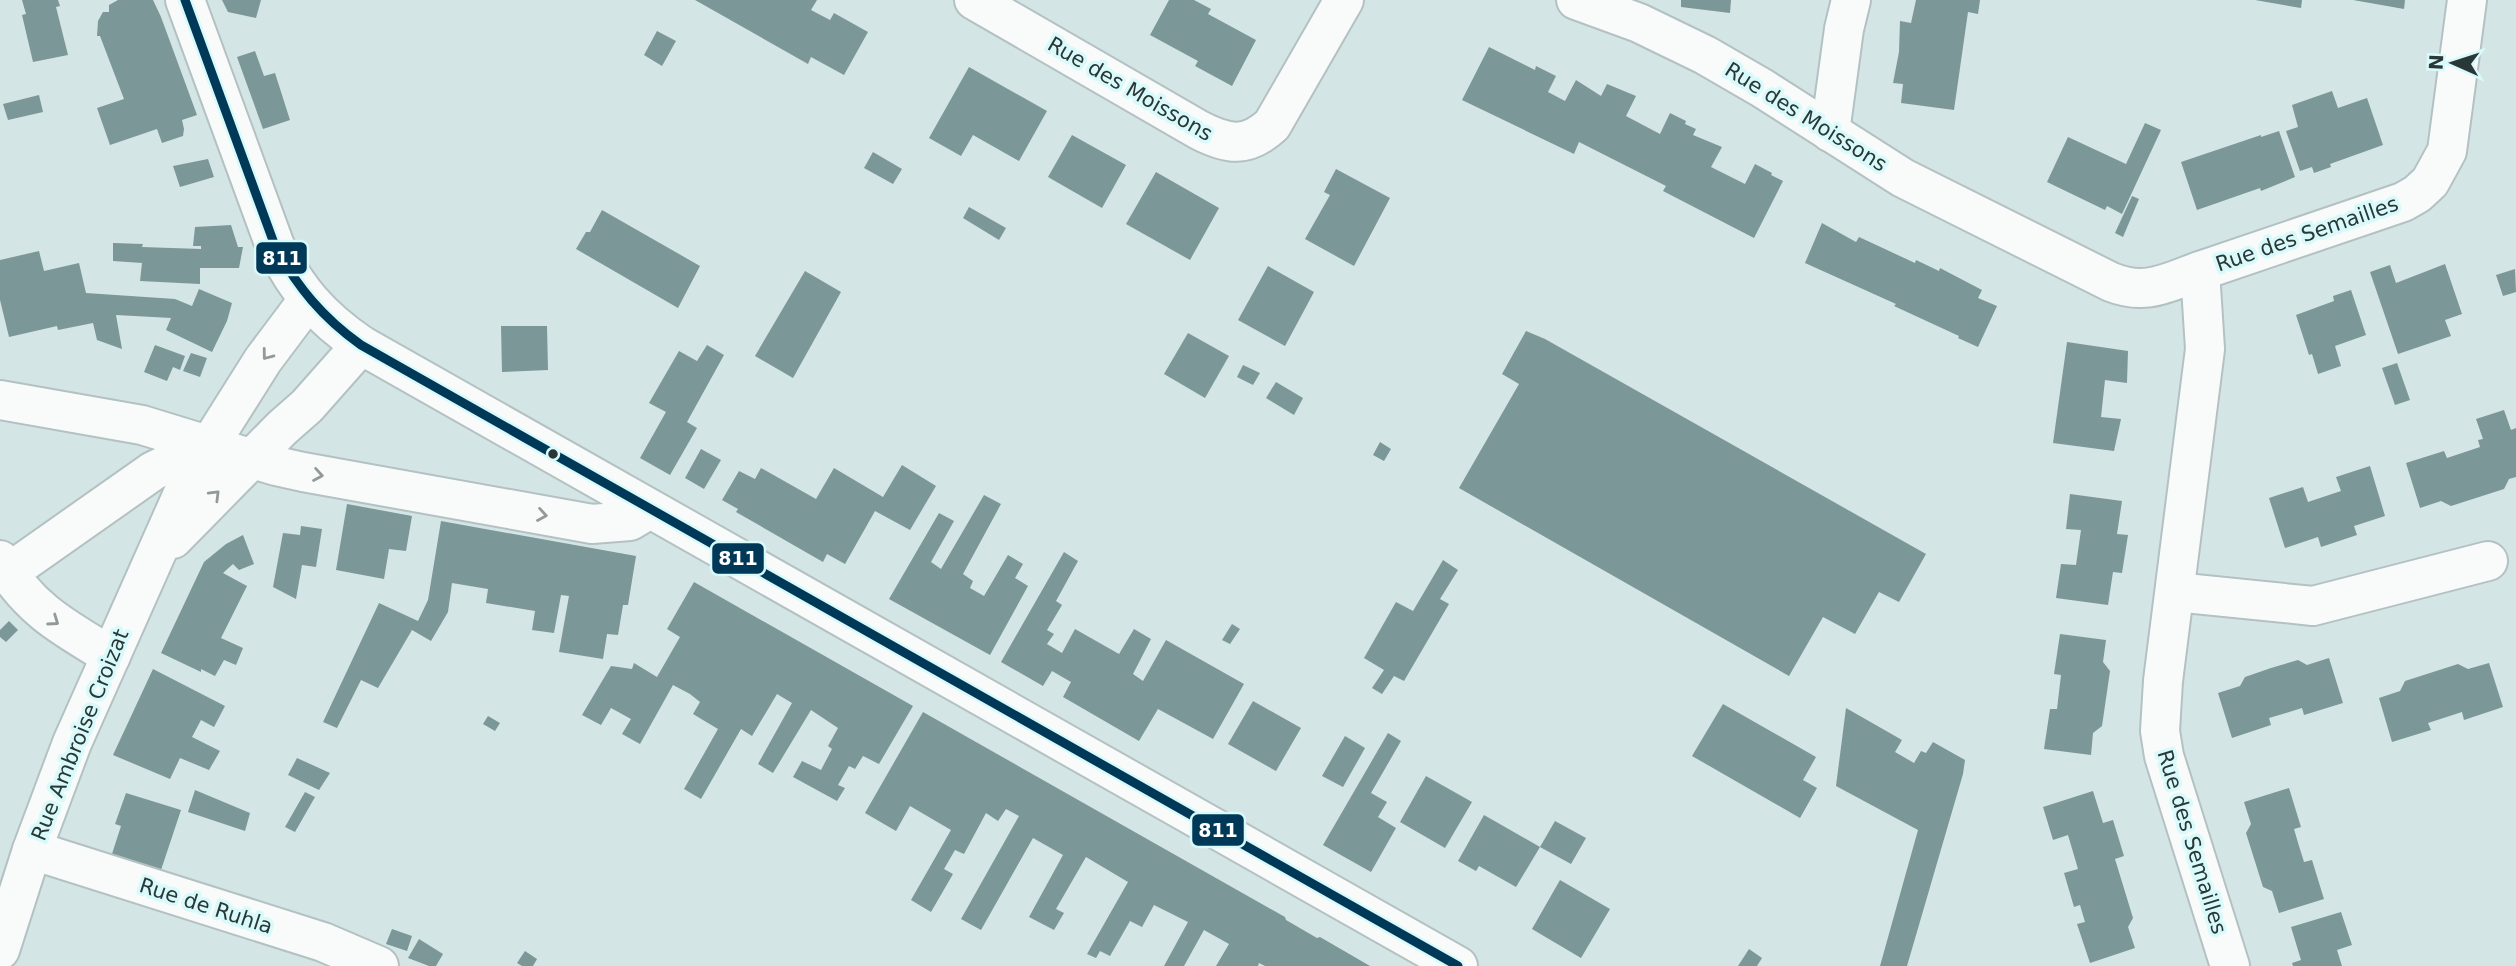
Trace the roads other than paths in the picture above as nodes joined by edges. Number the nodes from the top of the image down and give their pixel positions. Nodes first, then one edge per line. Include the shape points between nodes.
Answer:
1 (185, 0) edge
2 (975, 0) edge
3 (1344, 0) edge
4 (1576, 0) edge
5 (1851, 0) edge
6 (2467, 0) edge
7 (1830, 132) junction
8 (2032, 243) joint
9 (2200, 271) junction
10 (308, 300) junction
11 (361, 345) junction
12 (0, 400) edge
13 (207, 445) junction
14 (252, 458) junction
15 (650, 509) junction
16 (2488, 561) dead end
17 (153, 563) junction
18 (4, 567) edge
19 (2175, 592) junction
20 (111, 656) junction
21 (32, 849) junction
22 (0, 950) edge
23 (379, 966) edge
24 (1458, 966) edge
25 (2230, 966) edge

1 - 10 street via 263,219 285,267
2 - 3 street, Rue des Moissons via 1199,130 1232,143 1261,135 1272,125
4 - 7 street, Rue des Moissons via 1639,23 1705,55
5 - 7 street
6 - 9 street, Rue des Semailles via 2447,151 2430,182 2403,202
7 - 8 street, Rue des Moissons via 1903,178
8 - 9 street, Rue des Semailles via 2126,288 2142,290
9 - 19 street, Rue des Semailles via 2205,349
10 - 11 street
10 -> 13 street, Rue Ambroise Croizat
11 - 14 street, Rue Ambroise Croizat
11 - 15 street
12 - 13 street via 119,419
13 - 14 street
13 - 17 street, Rue Ambroise Croizat
13 - 18 street via 153,471
14 -> 15 street via 303,472 592,524 630,521
17 -> 14 street, Rue Ambroise Croizat
15 - 24 street
16 - 19 street via 2313,606
17 - 20 street, Rue Ambroise Croizat
18 -> 20 street via 35,607
19 - 25 street, Rue des Semailles via 2160,732
20 - 21 street, Rue Ambroise Croizat
21 - 22 street, Rue Ambroise Croizat
21 - 23 street, Rue de Ruhla via 323,942

